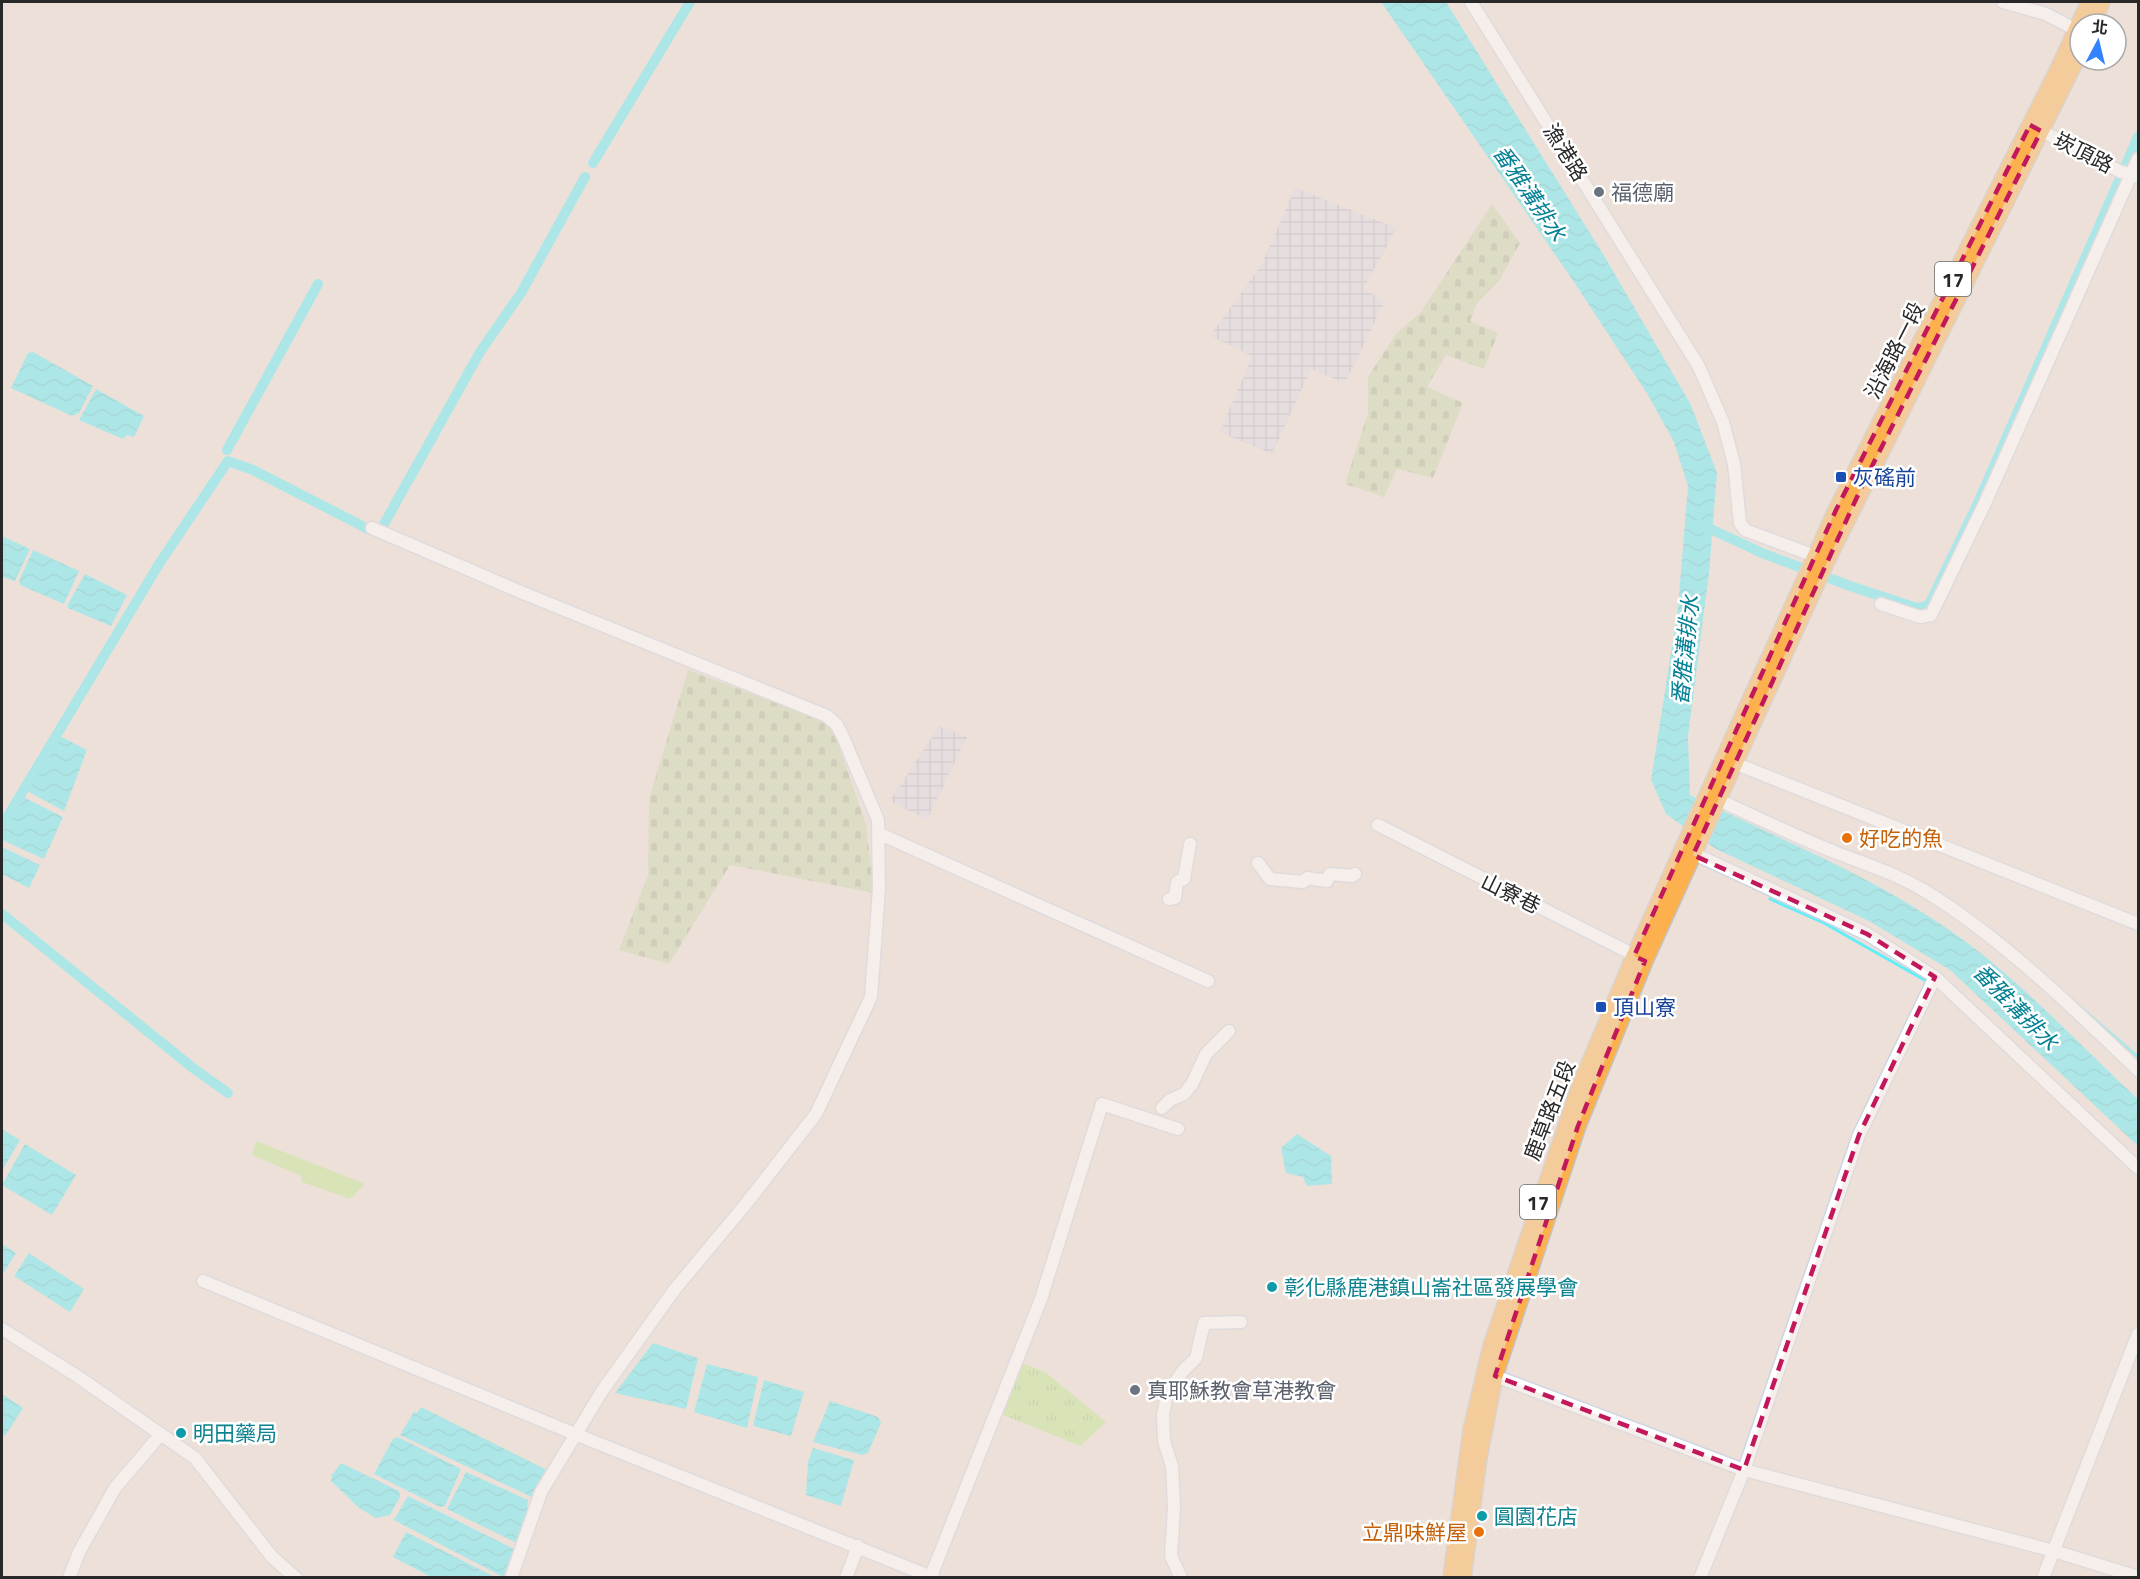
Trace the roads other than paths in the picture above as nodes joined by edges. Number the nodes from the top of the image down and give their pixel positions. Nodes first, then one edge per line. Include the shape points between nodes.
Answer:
1 (1471, 2) edge
2 (2003, 2) edge
3 (2068, 26) edge
4 (2068, 54) edge
5 (2069, 72) edge
6 (2036, 128) junction
7 (2139, 159) edge
8 (2135, 176) edge
9 (372, 528) dead end
10 (1821, 559) junction
11 (1812, 579) junction
12 (1881, 604) dead end
13 (1734, 763) junction
14 (1712, 800) junction
15 (1378, 825) dead end
16 (880, 834) junction
17 (1190, 844) dead end
18 (1689, 849) junction
19 (1258, 863) dead end
20 (1355, 874) dead end
21 (1169, 899) dead end
22 (2139, 924) edge
23 (1640, 959) junction
24 (1935, 978) junction
25 (1208, 981) dead end
26 (1229, 1031) dead end
27 (2139, 1070) edge
28 (1162, 1108) dead end
29 (1178, 1129) dead end
30 (2139, 1168) edge
31 (203, 1281) dead end
32 (1242, 1322) dead end
33 (2, 1329) edge
34 (2139, 1334) edge
35 (1495, 1376) junction
36 (160, 1434) junction
37 (575, 1434) junction
38 (1744, 1470) junction
39 (858, 1546) junction
40 (2054, 1551) junction
41 (933, 1577) edge
42 (2139, 1577) edge
43 (69, 1578) edge
44 (296, 1578) edge
45 (511, 1578) edge
46 (846, 1578) edge
47 (1181, 1578) edge
48 (1451, 1578) edge
49 (1463, 1578) edge
50 (1700, 1578) edge
51 (2043, 1578) edge

1 - 10 street, 漁港路 via 1698,365 1723,422 1734,464 1740,523 1745,530
2 - 3 street via 2046,14
4 - 6 main road, 沿海路一段 / 17
5 - 6 main road, 沿海路一段 / 17
6 - 8 street, 崁頂路
6 - 10 main road, 沿海路一段 / 17
7 - 8 street
8 - 12 street via 1931,615 1920,617
9 - 16 street via 827,716 843,737 878,820
10 - 11 main road, 17
11 - 13 main road, 17
11 - 14 main road, 17
13 - 14 main road, 17
13 - 22 street
14 - 18 main road, 17
14 - 27 street via 1882,868 1925,892 1972,923
15 - 23 street, 山寮巷
16 - 25 street
16 - 37 street via 871,997 816,1114 675,1289
17 - 21 street via 1184,879 1177,882 1175,898
18 - 23 main road, 鹿草路五段 / 17
18 - 24 street via 1867,934
19 - 20 street via 1270,879 1303,882 1306,878 1327,880 1330,874
23 - 35 main road, 鹿草路五段 / 17 via 1556,1187
23 - 48 main road, 鹿草路五段 / 17 via 1575,1099 1491,1346 1471,1430
24 - 30 street
24 - 38 street via 1859,1135
26 - 28 street via 1206,1054 1184,1094
29 - 41 street via 1102,1104 1041,1299
31 - 37 street
32 - 47 street via 1204,1323 1196,1358 1167,1395 1163,1414 1164,1441 1172,1466 1171,1556
33 - 36 street
34 - 40 street
35 - 38 street
35 - 49 main road, 鹿草路五段 / 17
36 - 43 street via 116,1488 79,1552
36 - 44 street via 195,1458 272,1557
37 - 39 street
37 - 45 street via 541,1492
38 - 40 street
38 - 50 street
39 - 41 street
39 - 46 street
40 - 42 street
40 - 51 street

